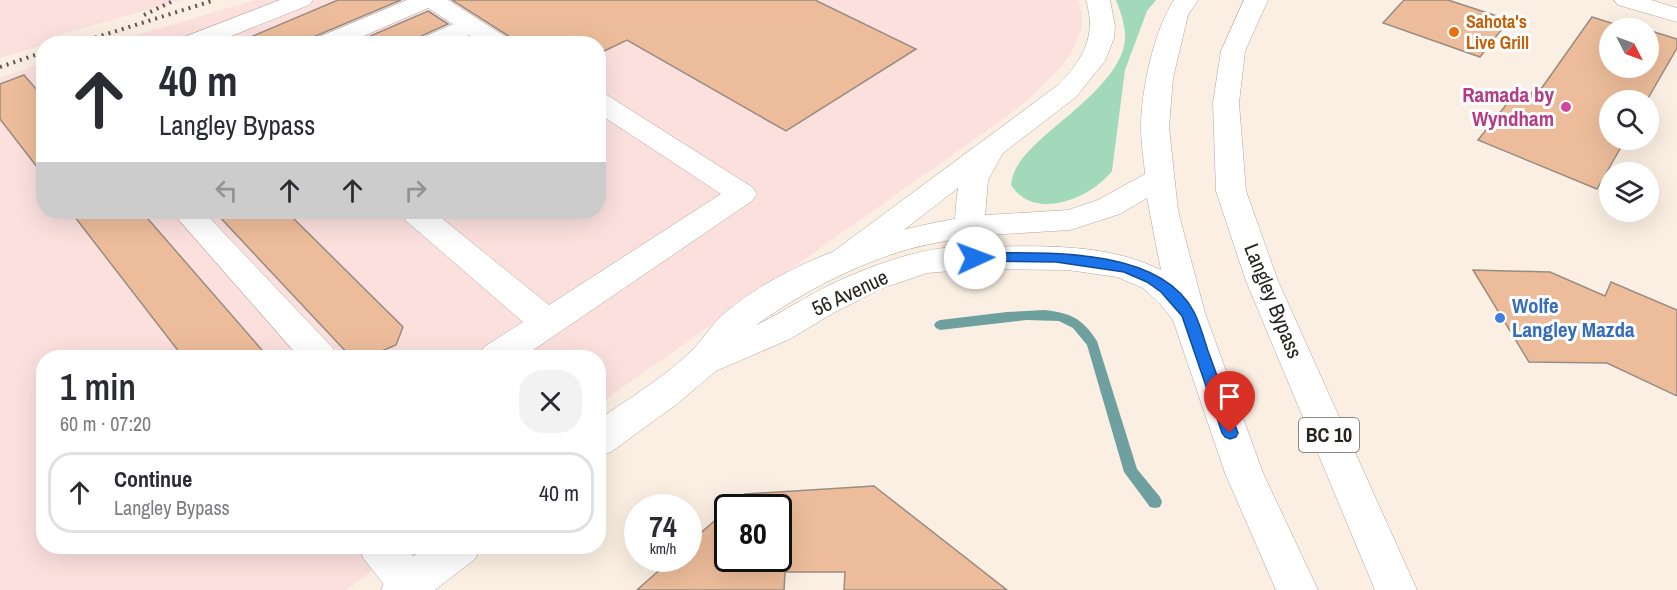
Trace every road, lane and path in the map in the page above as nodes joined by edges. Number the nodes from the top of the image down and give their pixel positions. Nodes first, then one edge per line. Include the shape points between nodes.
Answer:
1 (301, 0) edge
2 (429, 0) edge
3 (1098, 0) edge
4 (1186, 0) edge
5 (1256, 0) edge
6 (1626, 0) edge
7 (1677, 15) edge
8 (471, 25) junction
9 (209, 36) edge
10 (342, 36) edge
11 (447, 36) edge
12 (488, 36) edge
13 (606, 106) edge
14 (994, 147) junction
15 (1159, 179) junction
16 (196, 219) edge
17 (423, 219) edge
18 (971, 226) junction
19 (975, 258) junction
20 (845, 259) junction
21 (1188, 313) junction
22 (547, 323) junction
23 (314, 350) edge
24 (506, 350) edge
25 (701, 363) junction
26 (606, 435) edge
27 (384, 554) edge
28 (449, 554) edge
29 (405, 587) edge
30 (1297, 590) edge
31 (1396, 590) edge

1 - 9 main road
2 - 8 main road
2 - 10 main road
3 - 14 main road, 56 Avenue via 1104,25 1102,44 1086,74
4 - 15 main road via 1176,15 1160,78 1155,127
5 - 31 main road, Langley Bypass / BC 10 via 1233,51 1226,103 1232,190 1262,280
6 - 7 main road
8 - 11 main road
8 - 12 main road
13 - 22 main road via 742,194
14 - 18 main road, 56 Avenue via 973,180
14 - 20 main road, 56 Avenue
15 - 18 main road via 1109,207 1070,220
15 - 21 main road
16 - 23 main road
17 - 22 main road
18 - 19 main road, 56 Avenue
18 - 20 main road, 56 Avenue via 904,239
19 - 21 main road via 1056,258 1126,268 1152,278
19 - 25 main road, 56 Avenue via 925,262 873,280 778,330
20 - 25 main road, 56 Avenue via 777,294 737,321
21 - 30 main road via 1244,473
22 - 24 main road
25 - 26 main road, 56 Avenue
27 - 29 main road
28 - 29 main road

